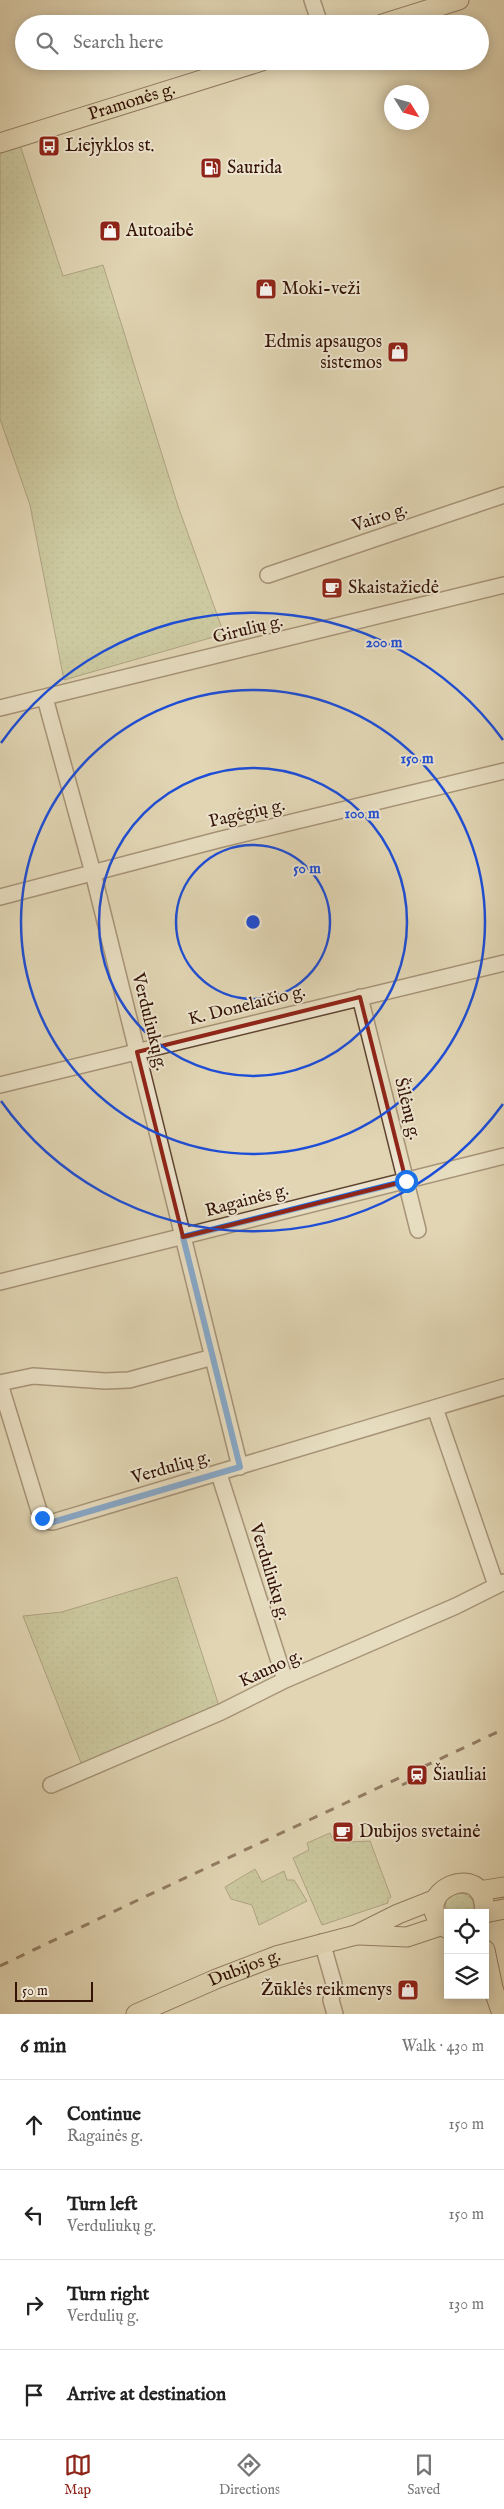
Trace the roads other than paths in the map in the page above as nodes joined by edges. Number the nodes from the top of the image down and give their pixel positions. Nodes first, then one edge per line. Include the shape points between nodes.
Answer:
1 (312, 0) edge
2 (459, 0) edge
3 (317, 15) edge
4 (411, 15) edge
5 (233, 70) edge
6 (0, 143) edge
7 (504, 495) edge
8 (268, 575) dead end
9 (504, 585) edge
10 (45, 698) junction
11 (0, 708) edge
12 (504, 771) edge
13 (93, 873) junction
14 (0, 896) edge
15 (504, 963) edge
16 (360, 997) junction
17 (137, 1052) junction
18 (0, 1085) edge
19 (504, 1156) edge
20 (406, 1181) junction
21 (418, 1230) dead end
22 (183, 1237) junction
23 (0, 1282) edge
24 (213, 1357) junction
25 (0, 1383) edge
26 (504, 1387) edge
27 (434, 1408) junction
28 (240, 1467) junction
29 (219, 1474) junction
30 (500, 1583) edge
31 (285, 1680) junction
32 (51, 1785) dead end
33 (504, 1887) edge
34 (479, 1891) junction
35 (436, 1899) junction
36 (485, 1909) edge
37 (504, 1909) edge
38 (489, 1912) edge
39 (444, 1925) edge
40 (444, 1927) edge
41 (356, 1935) junction
42 (322, 1942) junction
43 (486, 1954) edge
44 (485, 1999) edge
45 (136, 2014) edge
46 (335, 2014) edge
47 (491, 2014) edge
48 (502, 2014) edge

1 - 3 street
2 - 4 main road
5 - 6 main road, Pramonės g.
7 - 8 street, Vairo g.
9 - 10 street, Girulių g.
10 - 11 street, Girulių g.
10 - 13 street, Verduliukų g.
12 - 13 street, Pagėgių g.
13 - 14 street, Pagėgių g.
13 - 17 street, Verduliukų g.
15 - 16 street, K. Donelaičio g.
16 - 17 street, K. Donelaičio g.
16 - 20 street, Šilėnų g.
17 - 18 street, K. Donelaičio g.
17 - 22 street, Verduliukų g.
19 - 20 street, Ragainės g.
20 - 21 street, Šilėnų g.
20 - 22 street, Ragainės g.
22 - 23 street, Ragainės g.
22 - 24 street, Verduliukų g.
24 - 25 street via 116,1381 33,1376
24 - 28 street, Verduliukų g.
25 - 29 street, Verdulių g. via 40,1514 47,1521 53,1522
26 - 27 street, Verdulių g.
27 - 28 street, Verdulių g.
27 - 30 street
28 - 29 street, Verdulių g.
29 - 31 street, Verduliukų g.
30 - 31 street, Kauno g. via 448,1610
31 - 32 street, Kauno g. via 221,1712
33 - 34 main road
34 - 35 main road, Dubijos g. via 470,1884 458,1882 443,1889
34 - 36 main road
35 - 39 main road via 435,1910
35 - 41 main road, Dubijos g.
37 - 38 main road
40 - 41 main road, Dubijos g. via 408,1937
41 - 42 main road, Dubijos g.
42 - 45 main road, Dubijos g. via 238,1970
42 - 46 street via 334,1984 331,2000
43 - 48 main road
44 - 47 main road

